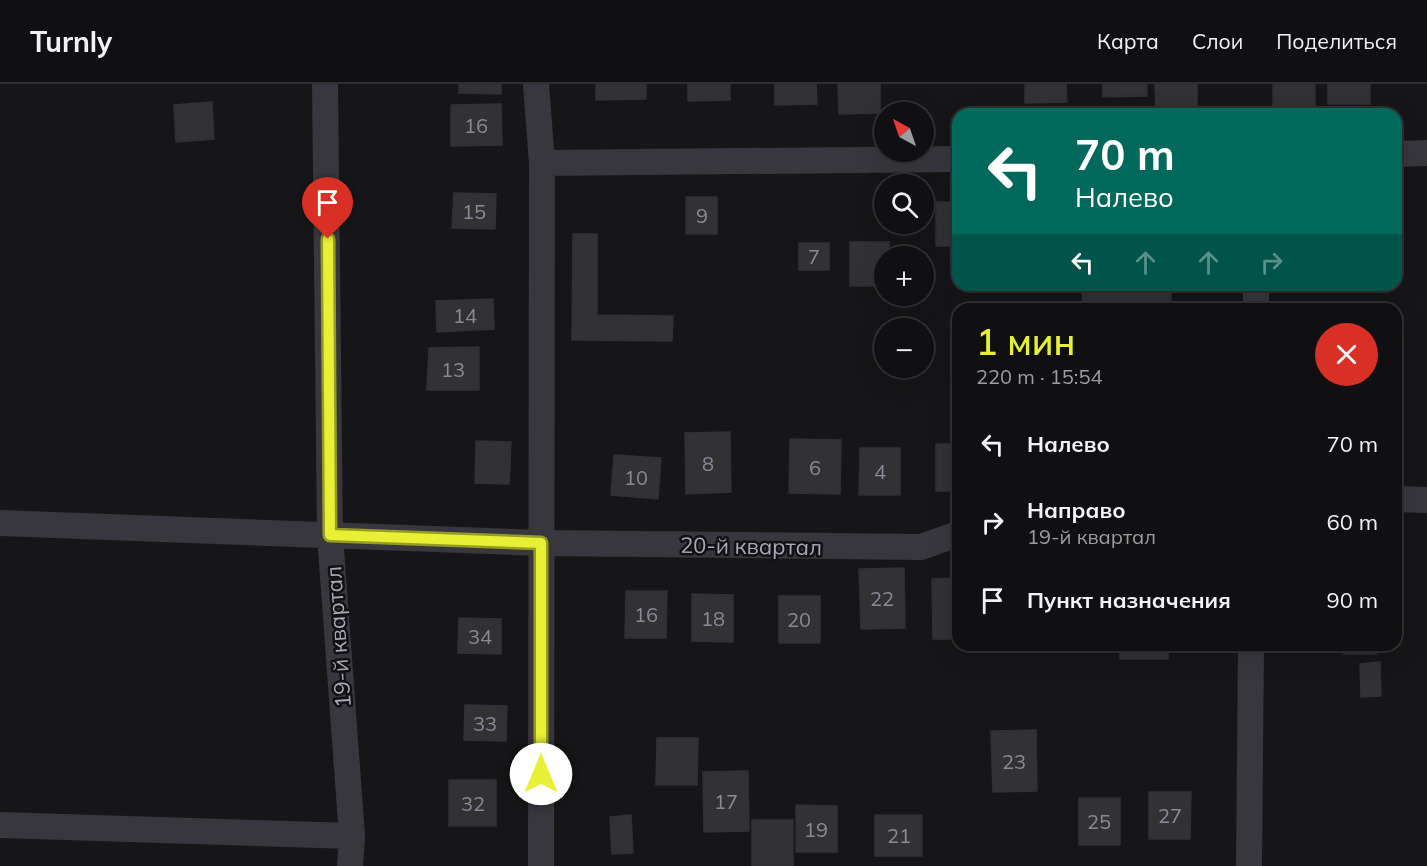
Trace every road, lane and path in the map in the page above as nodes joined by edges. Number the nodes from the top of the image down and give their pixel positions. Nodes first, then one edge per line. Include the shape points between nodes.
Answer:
1 (326, 84) edge
2 (536, 84) edge
3 (1427, 153) edge
4 (1402, 154) edge
5 (952, 159) edge
6 (542, 163) junction
7 (1402, 499) edge
8 (1427, 500) edge
9 (0, 523) edge
10 (330, 535) junction
11 (952, 536) edge
12 (541, 543) junction
13 (1251, 651) edge
14 (0, 825) edge
15 (352, 836) junction
16 (350, 866) edge
17 (541, 866) edge
18 (1249, 866) edge

1 - 10 street, 19-й квартал
2 - 6 street
3 - 4 street
5 - 6 street
6 - 12 street
7 - 8 street
9 - 10 street, 20-й квартал
10 - 12 street, 20-й квартал
10 - 15 street, 19-й квартал
11 - 12 street, 20-й квартал via 921,547
12 - 17 street
13 - 18 street
14 - 15 street
15 - 16 street, 19-й квартал

